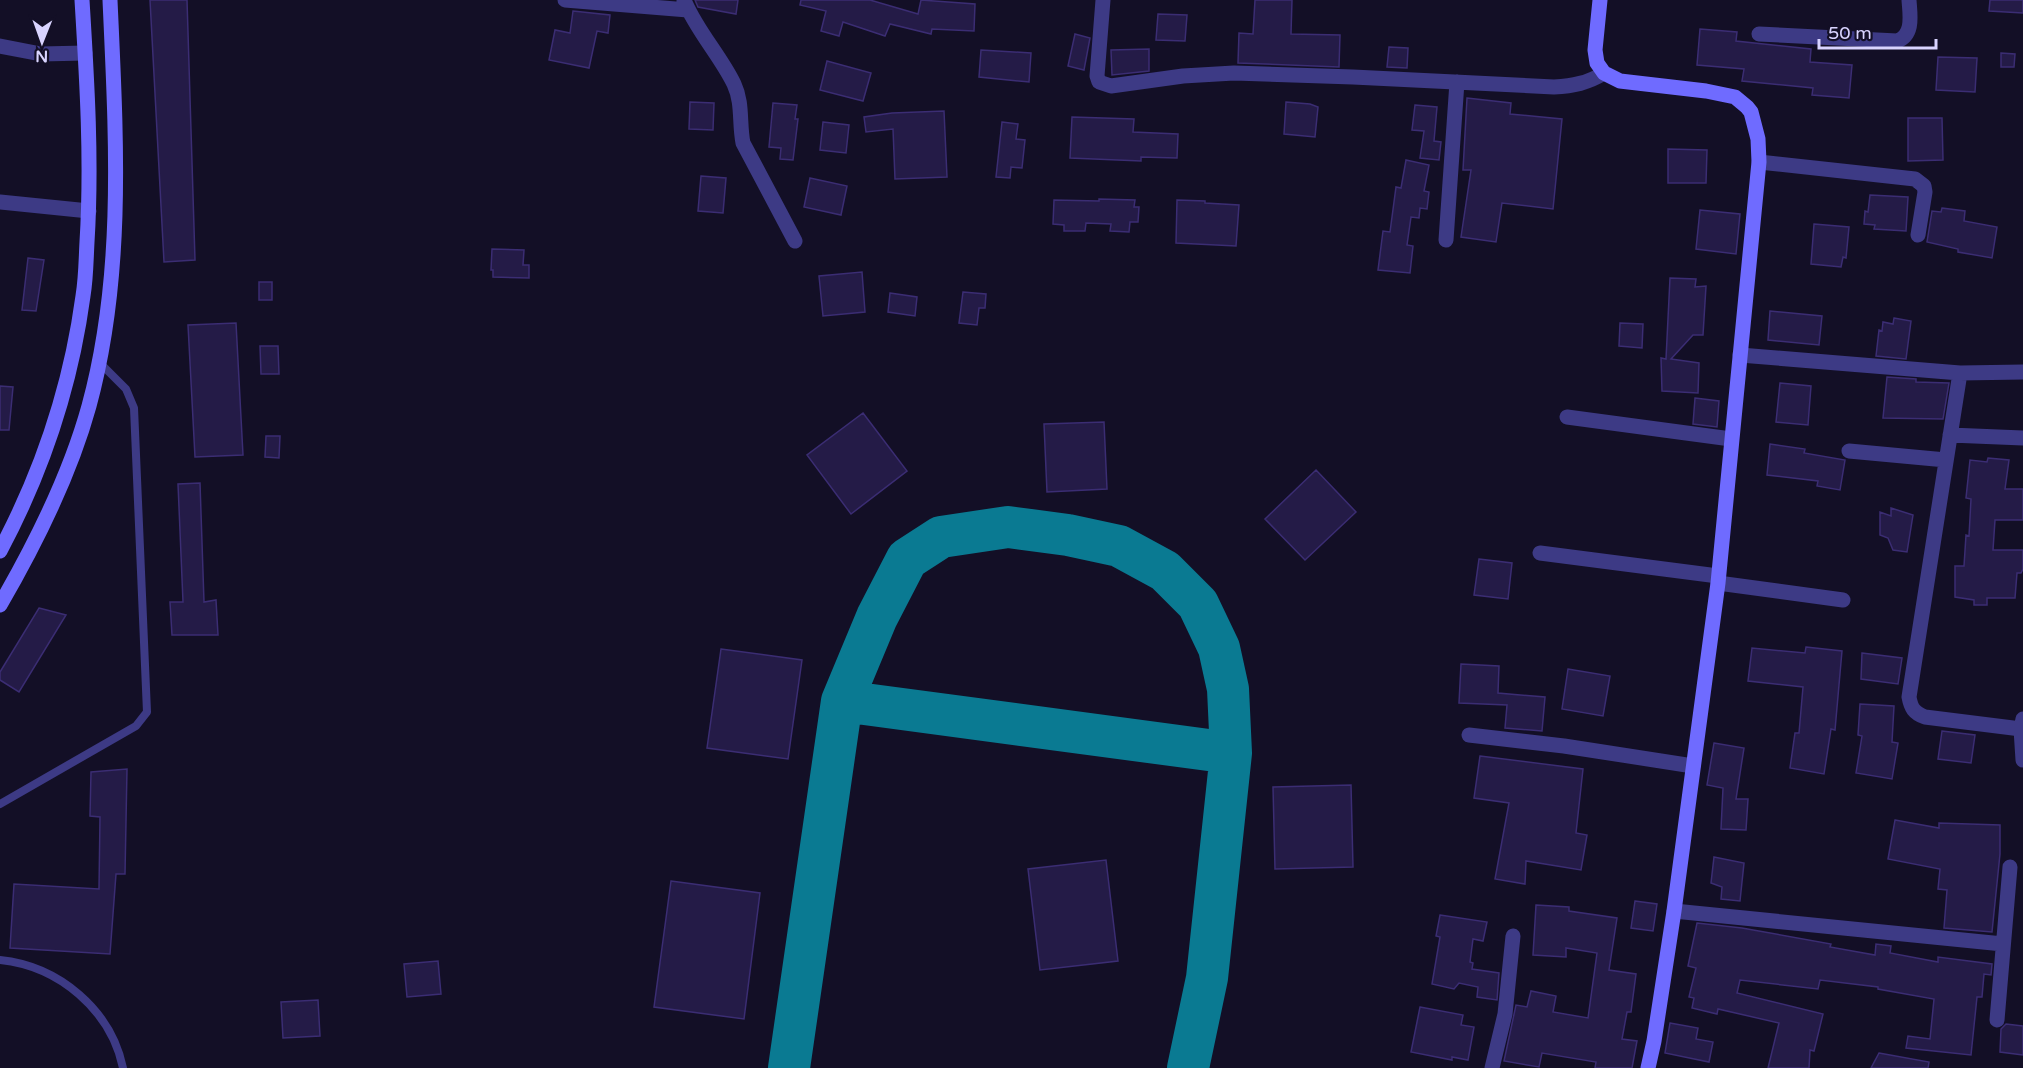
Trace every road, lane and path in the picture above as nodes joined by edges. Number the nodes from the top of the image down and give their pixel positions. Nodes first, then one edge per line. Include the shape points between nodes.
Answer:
1 (82, 0) edge
2 (110, 0) edge
3 (564, 0) edge
4 (1103, 0) edge
5 (1600, 0) edge
6 (1909, 0) edge
7 (686, 5) edge
8 (1759, 34) dead end
9 (0, 46) edge
10 (86, 53) junction
11 (1604, 73) junction
12 (1457, 82) junction
13 (1759, 162) junction
14 (0, 202) edge
15 (89, 211) junction
16 (1918, 235) dead end
17 (1446, 240) dead end
18 (795, 241) dead end
19 (1740, 355) junction
20 (99, 362) junction
21 (2023, 372) edge
22 (1960, 373) junction
23 (1567, 417) dead end
24 (1950, 435) junction
25 (2023, 438) edge
26 (1731, 439) junction
27 (1849, 451) dead end
28 (1946, 460) junction
29 (1, 548) edge
30 (1540, 553) dead end
31 (1718, 580) junction
32 (1843, 600) dead end
33 (0, 605) edge
34 (2022, 724) edge
35 (1469, 735) dead end
36 (2023, 760) edge
37 (1692, 766) junction
38 (0, 804) edge
39 (2010, 867) dead end
40 (1674, 911) junction
41 (1513, 936) dead end
42 (2003, 944) junction
43 (0, 960) edge
44 (1997, 1020) dead end
45 (123, 1068) edge
46 (1492, 1068) edge
47 (1648, 1068) edge

1 - 10 main road
2 - 20 main road via 116,127 115,219 111,294
3 - 7 street
4 - 12 street via 1097,75 1105,85 1234,73
5 - 11 main road via 1596,56
6 - 8 street via 1910,27 1904,39 1897,41
7 - 18 street via 734,84 741,109 743,143
9 - 10 street via 41,54
10 - 15 main road
11 - 12 street via 1572,86
11 - 13 main road via 1620,81 1735,97 1751,112
12 - 17 street
13 - 16 street via 1915,179 1925,192
13 - 19 main road
14 - 15 street
15 - 29 main road via 78,330 54,425
19 - 22 street
19 - 26 main road
20 - 33 main road via 79,437 56,495
20 - 38 lane via 126,389 134,408 147,712 135,726
21 - 22 street
22 - 24 street
23 - 26 street
24 - 25 street
24 - 28 street
26 - 31 main road
27 - 28 street
28 - 34 street via 1909,697 1911,708 1925,717
30 - 31 street
31 - 32 street
31 - 37 main road
34 - 36 street
35 - 37 street
37 - 40 main road
39 - 42 street
40 - 42 street
40 - 47 main road
41 - 46 street via 1509,986
42 - 44 street
43 - 45 lane via 50,974 79,994 103,1021

